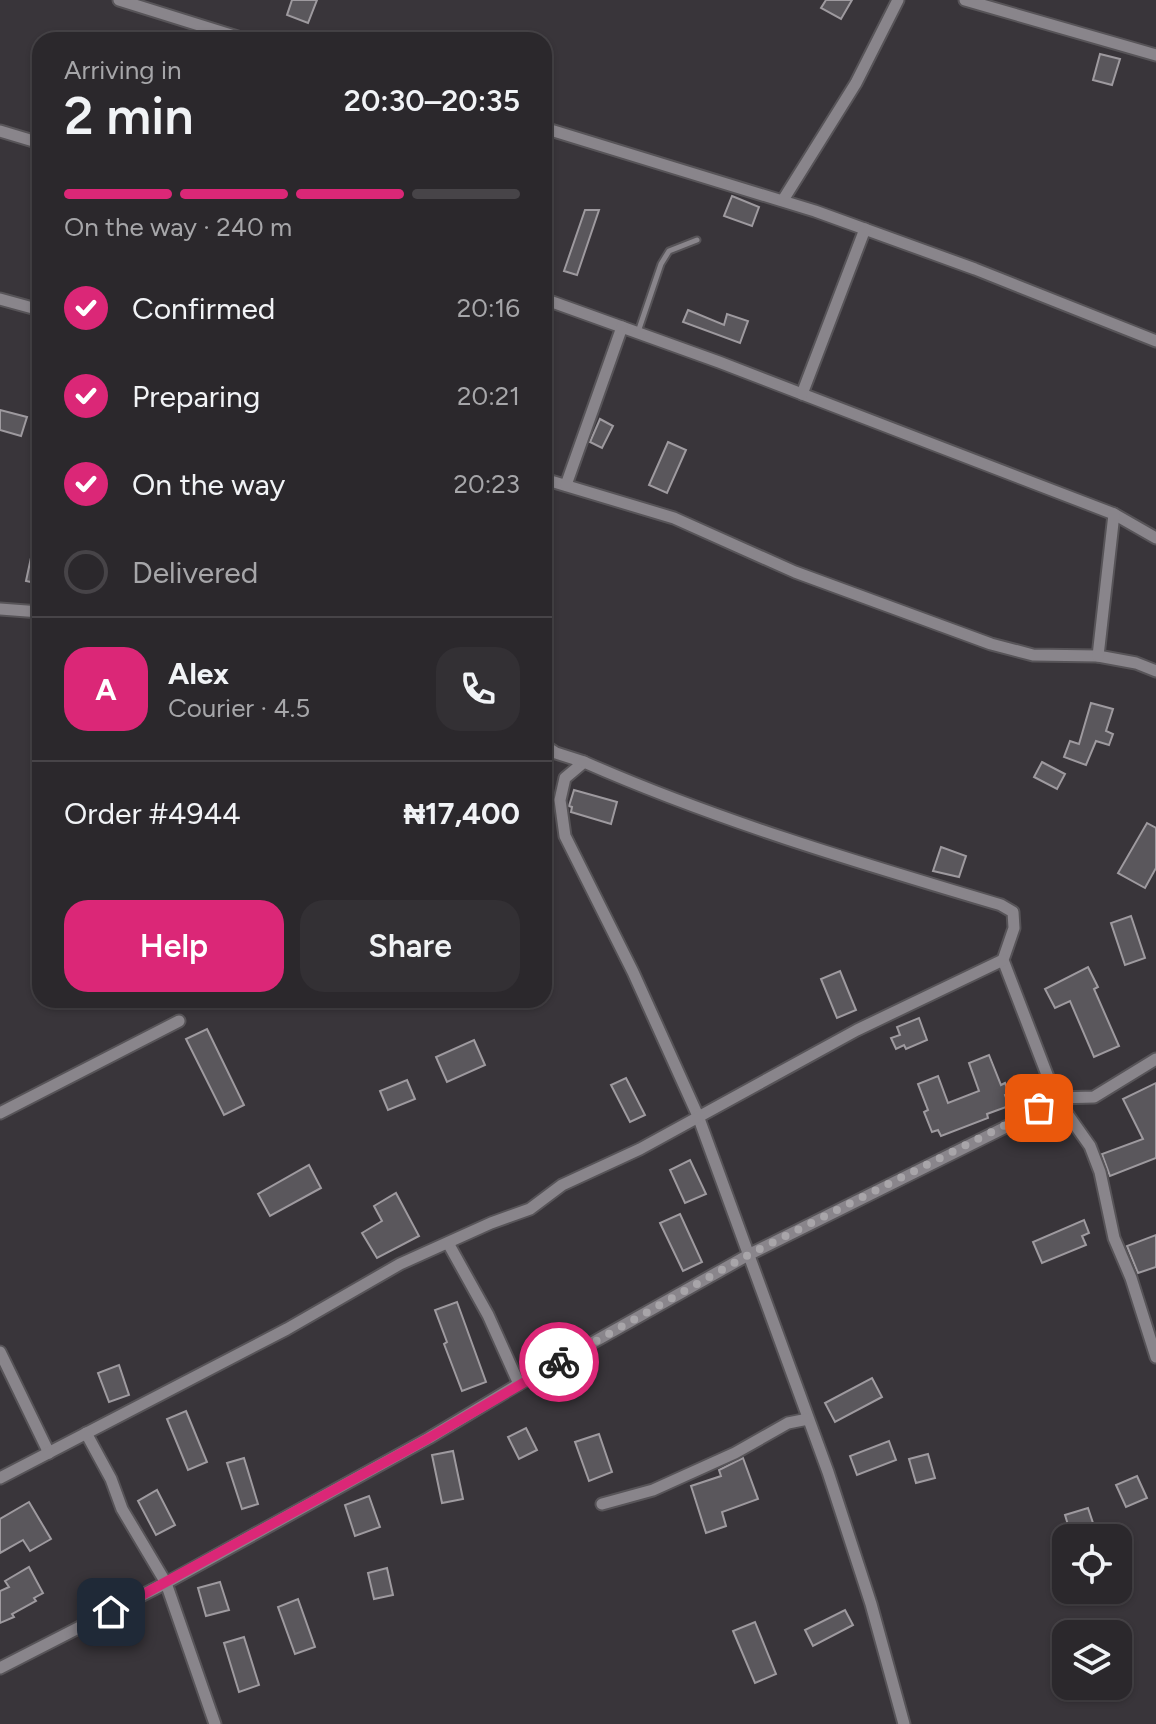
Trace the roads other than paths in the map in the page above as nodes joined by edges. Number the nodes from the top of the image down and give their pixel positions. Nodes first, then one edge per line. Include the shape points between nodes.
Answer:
1 (119, 0) edge
2 (898, 0) edge
3 (965, 0) edge
4 (221, 32) edge
5 (1156, 55) edge
6 (552, 130) edge
7 (0, 131) edge
8 (32, 141) edge
9 (783, 200) junction
10 (865, 229) junction
11 (697, 240) dead end
12 (0, 299) edge
13 (552, 302) edge
14 (32, 304) edge
15 (622, 327) junction
16 (638, 333) junction
17 (1156, 341) edge
18 (802, 394) junction
19 (552, 481) edge
20 (566, 485) junction
21 (1114, 514) junction
22 (1156, 538) edge
23 (0, 609) edge
24 (32, 611) edge
25 (1098, 656) junction
26 (1156, 671) edge
27 (552, 750) edge
28 (584, 762) junction
29 (1003, 960) junction
30 (179, 1021) dead end
31 (1156, 1059) edge
32 (1056, 1098) junction
33 (0, 1113) edge
34 (698, 1116) junction
35 (448, 1243) junction
36 (750, 1254) junction
37 (0, 1352) edge
38 (1156, 1357) edge
39 (519, 1384) junction
40 (808, 1419) junction
41 (86, 1433) junction
42 (49, 1453) junction
43 (0, 1478) edge
44 (602, 1504) dead end
45 (166, 1583) junction
46 (0, 1668) edge
47 (215, 1724) edge
48 (904, 1724) edge

1 - 4 street
2 - 9 street via 856,83
3 - 5 street
6 - 9 street
7 - 8 street
9 - 10 street
10 - 17 street
10 - 18 street
11 - 16 lane via 669,251
12 - 14 street
13 - 15 street
15 - 16 street
15 - 20 street
16 - 18 street
18 - 21 street
19 - 20 street
20 - 25 street via 674,518 795,572 991,644 1033,655
21 - 22 street
21 - 25 street
23 - 24 street
25 - 26 street
27 - 28 street
28 - 29 street via 782,838 1001,905 1013,912 1014,928
28 - 34 street via 565,778 560,800 565,836
29 - 32 street
29 - 34 street via 857,1030
30 - 33 street
31 - 32 street via 1094,1097
32 - 36 street
32 - 38 street via 1090,1146 1111,1227
34 - 35 street via 562,1185 530,1209
34 - 36 street
35 - 39 street
35 - 41 street
36 - 39 street
36 - 40 street
37 - 42 street
39 - 45 street
40 - 44 street via 788,1423 653,1490
40 - 48 street via 871,1604
41 - 42 street
41 - 45 street
42 - 43 street
45 - 46 street
45 - 47 street

